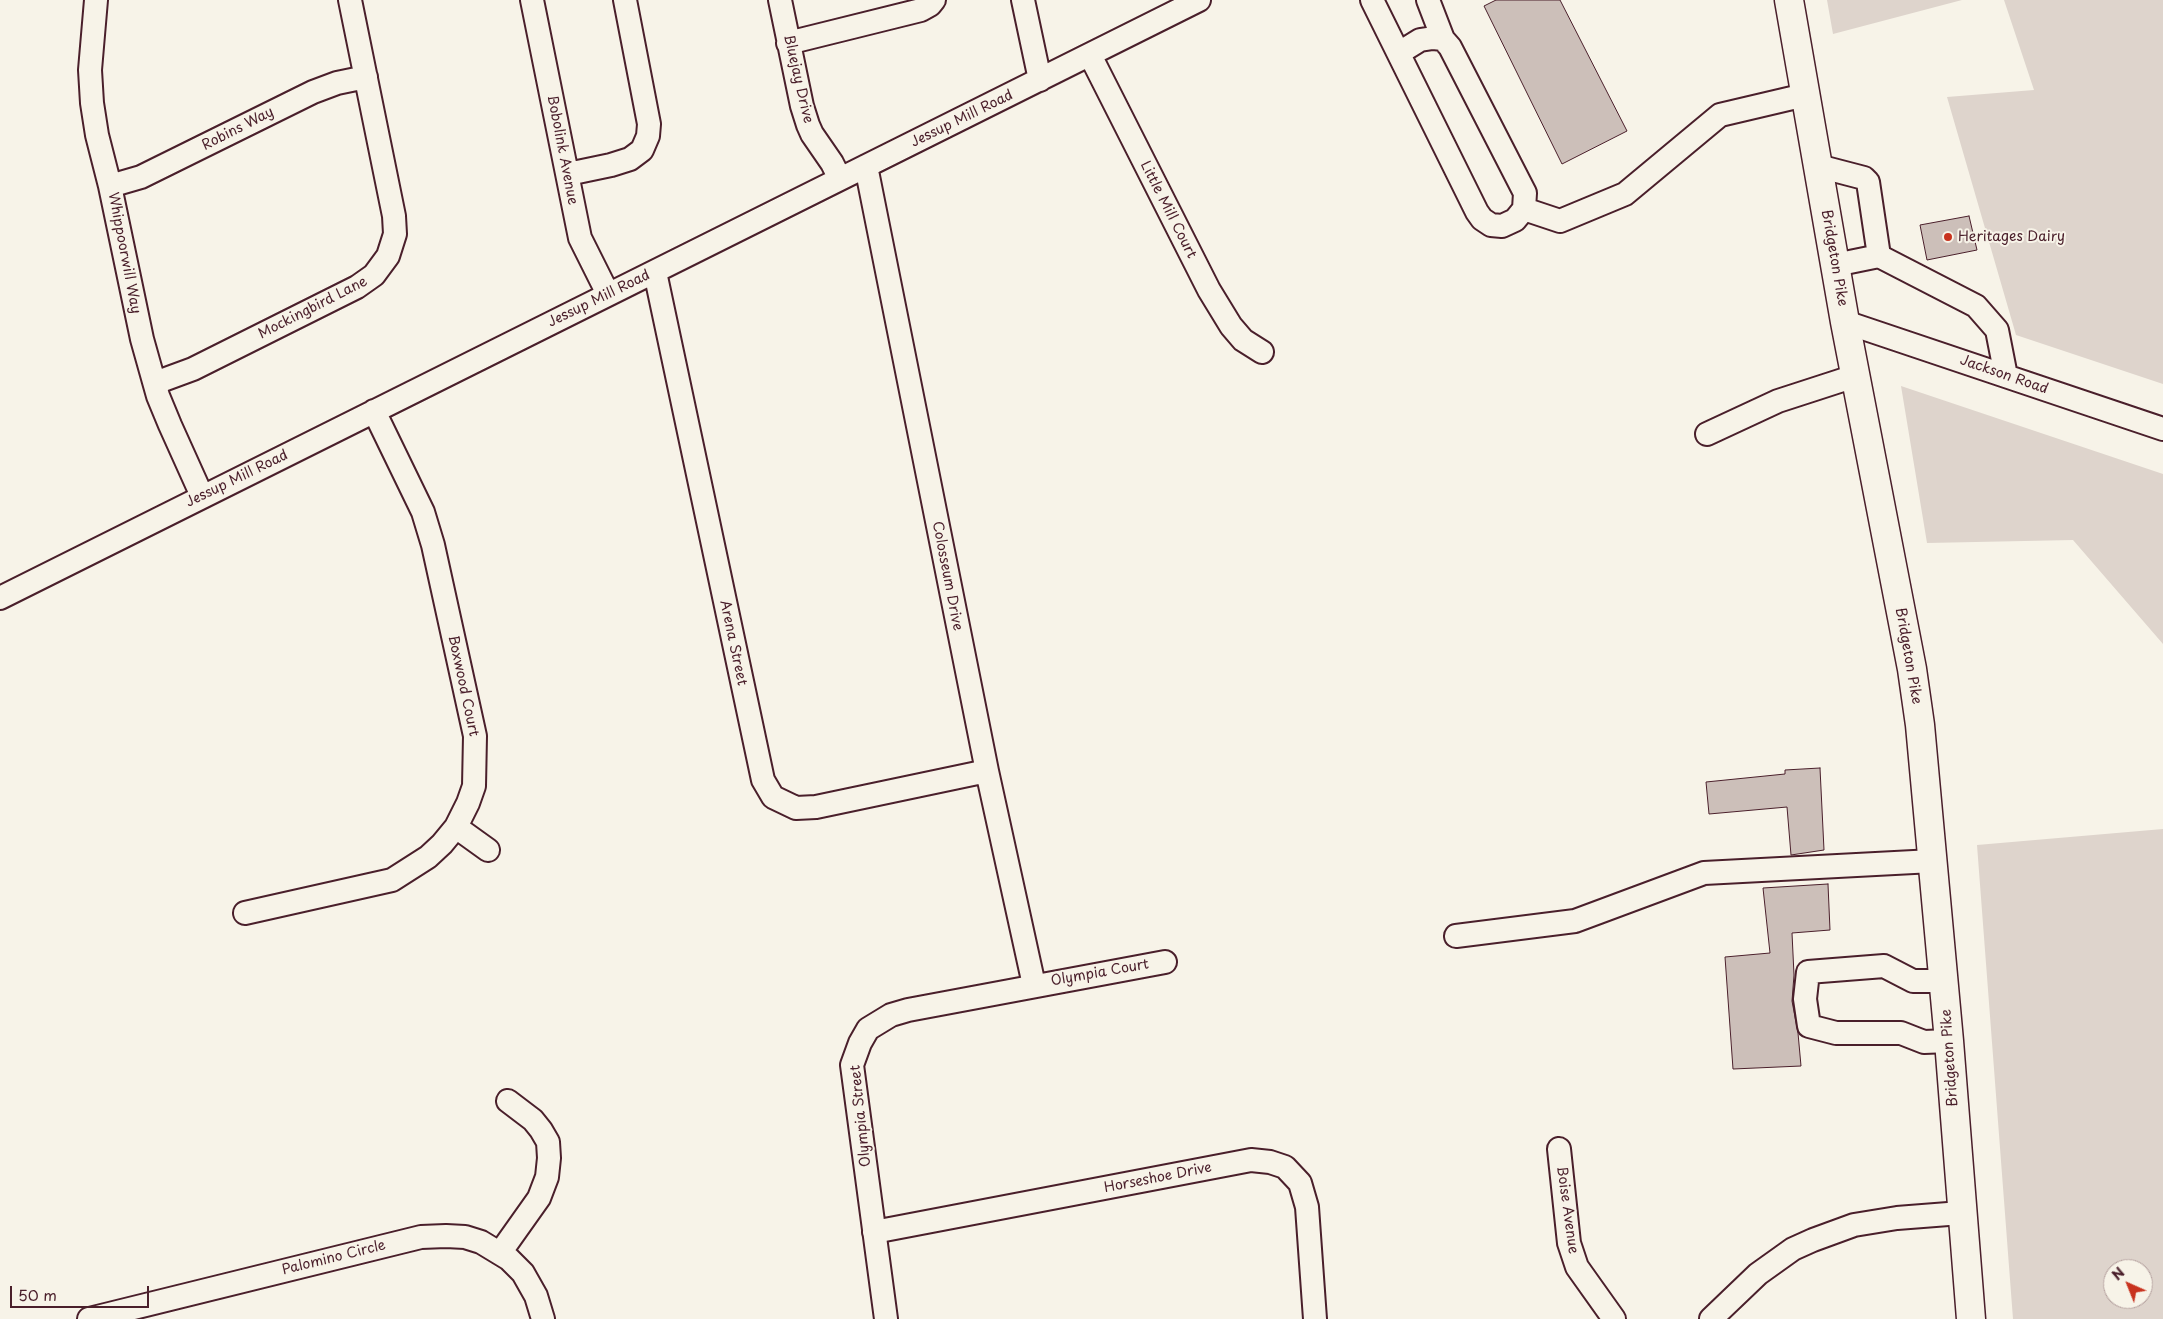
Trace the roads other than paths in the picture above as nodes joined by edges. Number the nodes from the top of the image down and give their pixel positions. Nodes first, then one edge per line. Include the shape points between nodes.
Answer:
1 (96, 0) edge
2 (350, 0) edge
3 (532, 0) edge
4 (624, 0) edge
5 (780, 0) edge
6 (934, 0) edge
7 (1023, 0) edge
8 (1199, 0) edge
9 (1372, 0) edge
10 (1428, 0) edge
11 (1789, 0) edge
12 (1443, 39) junction
13 (788, 43) junction
14 (1398, 52) junction
15 (1090, 55) junction
16 (366, 77) junction
17 (1040, 80) junction
18 (1805, 94) junction
19 (866, 166) junction
20 (1818, 166) junction
21 (568, 174) junction
22 (840, 179) junction
23 (110, 186) junction
24 (1524, 210) junction
25 (1879, 256) junction
26 (1835, 265) junction
27 (655, 272) junction
28 (608, 294) junction
29 (1845, 322) junction
30 (1262, 352) dead end
31 (1856, 376) junction
32 (2006, 376) junction
33 (155, 383) junction
34 (374, 411) junction
35 (2163, 428) edge
36 (1707, 434) dead end
37 (202, 496) junction
38 (0, 598) edge
39 (986, 771) junction
40 (456, 827) junction
41 (488, 850) dead end
42 (1933, 861) junction
43 (245, 912) dead end
44 (1456, 936) dead end
45 (1165, 962) dead end
46 (1944, 981) junction
47 (1034, 985) junction
48 (1950, 1041) junction
49 (508, 1101) dead end
50 (1559, 1149) dead end
51 (1962, 1213) junction
52 (874, 1232) junction
53 (500, 1253) junction
54 (89, 1319) edge
55 (543, 1319) edge
56 (886, 1319) edge
57 (1315, 1319) edge
58 (1614, 1319) edge
59 (1711, 1319) edge
60 (1971, 1319) edge

1 - 23 street, Whippoorwill Way via 90,70 92,103
2 - 16 street, Mockingbird Lane
3 - 21 street, Bobolink Avenue
4 - 21 street via 649,124 648,136 642,150 630,159
5 - 13 street, Bluejay Drive
6 - 13 street via 920,10
7 - 17 street
8 - 15 street, Jessup Mill Road
9 - 14 street
10 - 12 street
11 - 18 main road, Bridgeton Pike
12 - 14 street via 1420,40
12 - 24 street via 1525,194
13 - 22 street, Bluejay Drive via 808,125
14 - 24 street via 1482,220 1502,226 1515,220
15 - 17 street, Jessup Mill Road
15 - 30 street, Little Mill Court via 1209,290 1231,326 1243,340
16 - 23 street, Robins Way via 313,92 141,177
16 - 33 street, Mockingbird Lane via 396,225 392,247 384,264 357,287 193,368
17 - 19 street, Jessup Mill Road
18 - 20 main road, Bridgeton Pike
18 - 24 street via 1720,115 1625,194 1560,221
19 - 22 street, Jessup Mill Road
19 - 39 street, Colosseum Drive
20 - 25 street via 1864,178 1868,182
20 - 26 main road, Bridgeton Pike
21 - 28 street, Bobolink Avenue via 580,238
22 - 27 street, Jessup Mill Road
23 - 33 street, Whippoorwill Way via 137,318
25 - 26 street
25 - 32 street via 1976,306 1997,330
26 - 29 main road, Bridgeton Pike
27 - 28 street, Jessup Mill Road
27 - 39 street, Arena Street via 763,780 773,797 796,808 816,807
28 - 34 street, Jessup Mill Road
29 - 31 main road, Bridgeton Pike
29 - 32 street, Jackson Road
31 - 36 street via 1778,401
31 - 42 main road, Bridgeton Pike via 1914,687
32 - 35 street, Jackson Road
33 - 37 street, Whippoorwill Way
34 - 37 street, Jessup Mill Road
34 - 40 street, Boxwood Court via 423,512 475,736 474,786
37 - 38 street, Jessup Mill Road
39 - 47 street, Colosseum Drive
40 - 41 street
40 - 43 street, Boxwood Court via 428,856 392,880
42 - 44 street via 1704,873 1575,921
42 - 46 main road, Bridgeton Pike
45 - 47 street, Olympia Court
46 - 48 main road, Bridgeton Pike
46 - 48 street via 1913,981 1884,966 1808,972 1805,999 1809,1026 1836,1033 1901,1033 1924,1042
47 - 52 street, Olympia Street via 908,1010 890,1015 868,1029 852,1065
48 - 51 main road, Bridgeton Pike
49 - 53 street via 541,1130 548,1142 549,1158 547,1178 539,1198
50 - 58 street, Boise Avenue via 1569,1243 1576,1267
51 - 59 street via 1861,1224 1813,1240 1793,1249 1758,1274
51 - 60 main road, Bridgeton Pike
52 - 56 street, Olympia Street
52 - 57 street, Horseshoe Drive via 1252,1160 1270,1162 1285,1167 1300,1184 1307,1207
53 - 54 street, Palomino Circle via 482,1242 465,1237 421,1237
53 - 55 street, Palomino Circle via 523,1273 536,1296

